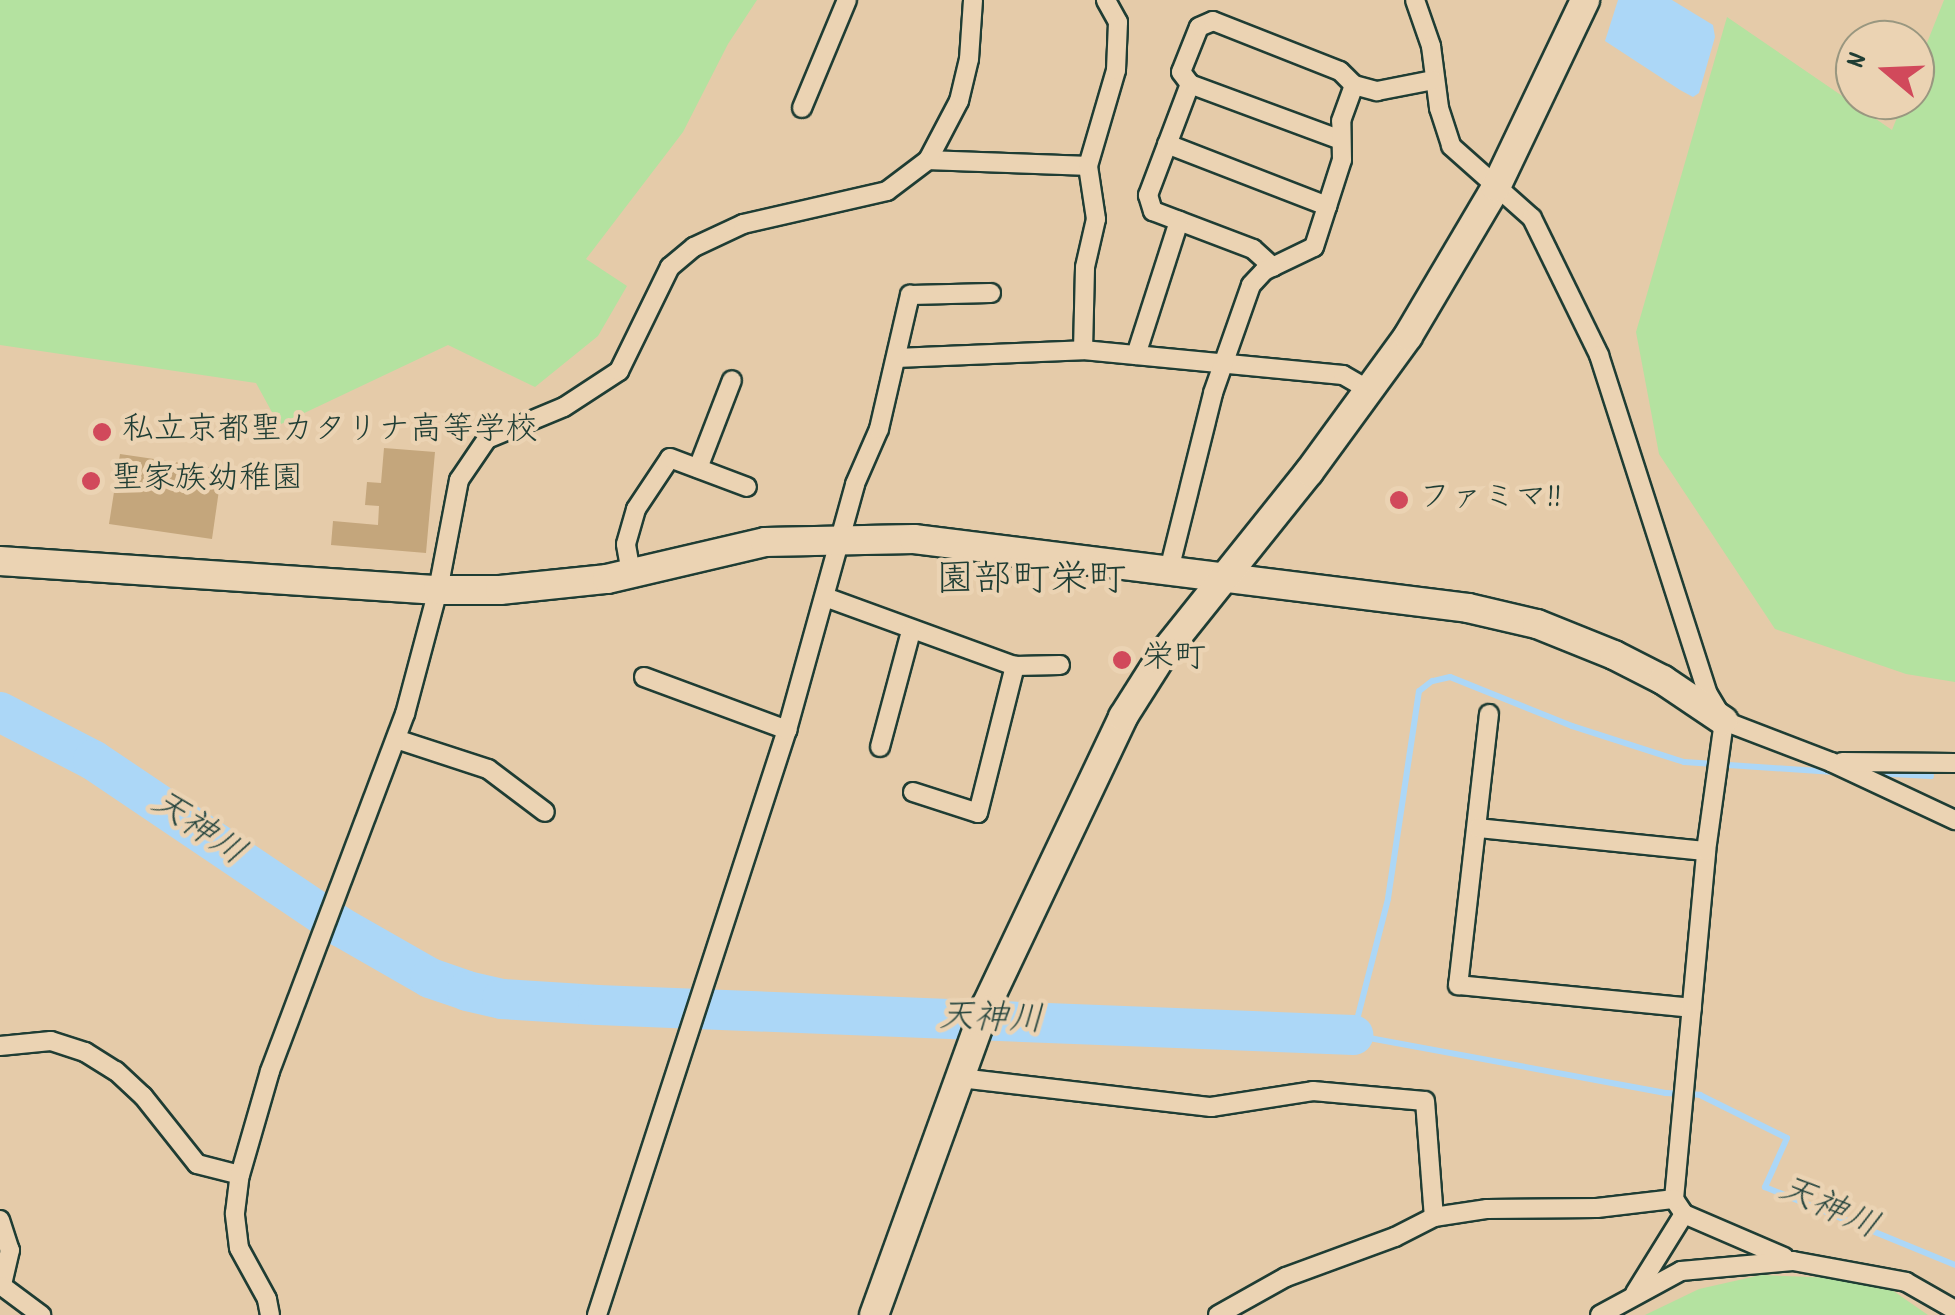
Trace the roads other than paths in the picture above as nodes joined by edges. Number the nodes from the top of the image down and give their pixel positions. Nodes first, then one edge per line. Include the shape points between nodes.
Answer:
1 (847, 0) edge
2 (973, 0) edge
3 (1106, 0) edge
4 (1415, 0) edge
5 (1585, 0) edge
6 (1434, 80) junction
7 (1190, 84) junction
8 (1354, 85) junction
9 (802, 108) dead end
10 (1342, 140) junction
11 (1167, 144) junction
12 (928, 160) junction
13 (1088, 166) junction
14 (1496, 188) junction
15 (1327, 206) junction
16 (1180, 220) junction
17 (1273, 266) junction
18 (991, 293) dead end
19 (1082, 350) junction
20 (1136, 355) junction
21 (896, 358) junction
22 (1224, 362) junction
23 (732, 380) dead end
24 (1369, 390) junction
25 (698, 468) junction
26 (747, 488) dead end
27 (843, 537) junction
28 (0, 561) edge
29 (1169, 570) junction
30 (631, 573) junction
31 (1222, 577) junction
32 (438, 590) junction
33 (825, 597) junction
34 (912, 631) junction
35 (1015, 666) junction
36 (1060, 666) dead end
37 (644, 676) dead end
38 (1489, 714) dead end
39 (1724, 721) junction
40 (787, 730) junction
41 (396, 739) junction
42 (880, 747) dead end
43 (1831, 762) junction
44 (1955, 763) edge
45 (913, 792) dead end
46 (545, 812) dead end
47 (1955, 820) edge
48 (1478, 828) junction
49 (1706, 851) junction
50 (1692, 1008) junction
51 (0, 1046) edge
52 (960, 1078) junction
53 (240, 1176) junction
54 (1679, 1206) junction
55 (1434, 1217) junction
56 (0, 1220) edge
57 (1794, 1261) junction
58 (1, 1288) edge
59 (1636, 1293) junction
60 (1955, 1310) edge
61 (41, 1315) edge
62 (270, 1315) edge
63 (597, 1315) edge
64 (874, 1315) edge
65 (1218, 1315) edge
66 (1600, 1315) edge

1 - 9 street
2 - 12 street via 959,101
3 - 13 street via 1118,22 1116,70
4 - 6 street
5 - 14 street
6 - 8 street via 1378,91
6 - 14 street via 1450,146
7 - 8 street via 1181,72 1198,27 1214,21 1340,71
7 - 10 street
7 - 11 street
8 - 10 street via 1341,121
10 - 15 street
11 - 15 street
11 - 16 street via 1148,195 1154,211
12 - 13 street
12 - 32 street via 887,191 743,224 694,246 670,267 619,370 564,407 487,440 459,480
13 - 19 street via 1096,219 1085,267
14 - 24 street
14 - 39 street via 1532,218 1599,355 1708,694
15 - 17 street via 1314,248
16 - 17 street via 1254,248
16 - 20 street
17 - 22 street via 1251,285
18 - 21 street via 910,295
19 - 20 street
19 - 21 street
20 - 22 street
21 - 27 street
22 - 24 street via 1343,375
22 - 29 street
23 - 25 street
24 - 31 street
25 - 26 street
25 - 30 street via 670,458 636,510 626,544
27 - 29 street via 914,539
27 - 30 street via 765,542
27 - 33 street
28 - 32 street
29 - 31 street
30 - 32 street via 557,586
31 - 39 street via 1437,602 1537,624 1664,680
31 - 52 street via 1123,717 981,1019
32 - 41 street
33 - 34 street
33 - 40 street
34 - 35 street
34 - 42 street
35 - 36 street
35 - 45 street via 978,813
37 - 40 street
38 - 48 street
39 - 43 street
39 - 49 street
40 - 63 street
41 - 46 street via 488,769
41 - 53 street via 270,1071
43 - 44 street
43 - 47 street
48 - 49 street
48 - 50 street via 1458,985
49 - 50 street
50 - 54 street
51 - 53 street via 51,1042 85,1052 143,1096 196,1164
52 - 55 street via 1211,1106 1313,1091 1425,1101
52 - 64 street
53 - 62 street via 239,1248
54 - 55 street via 1487,1209
54 - 57 street
54 - 59 street
55 - 65 street via 1286,1278
56 - 58 street via 10,1250
57 - 59 street via 1681,1271
57 - 60 street via 1906,1282
58 - 61 street
59 - 66 street

